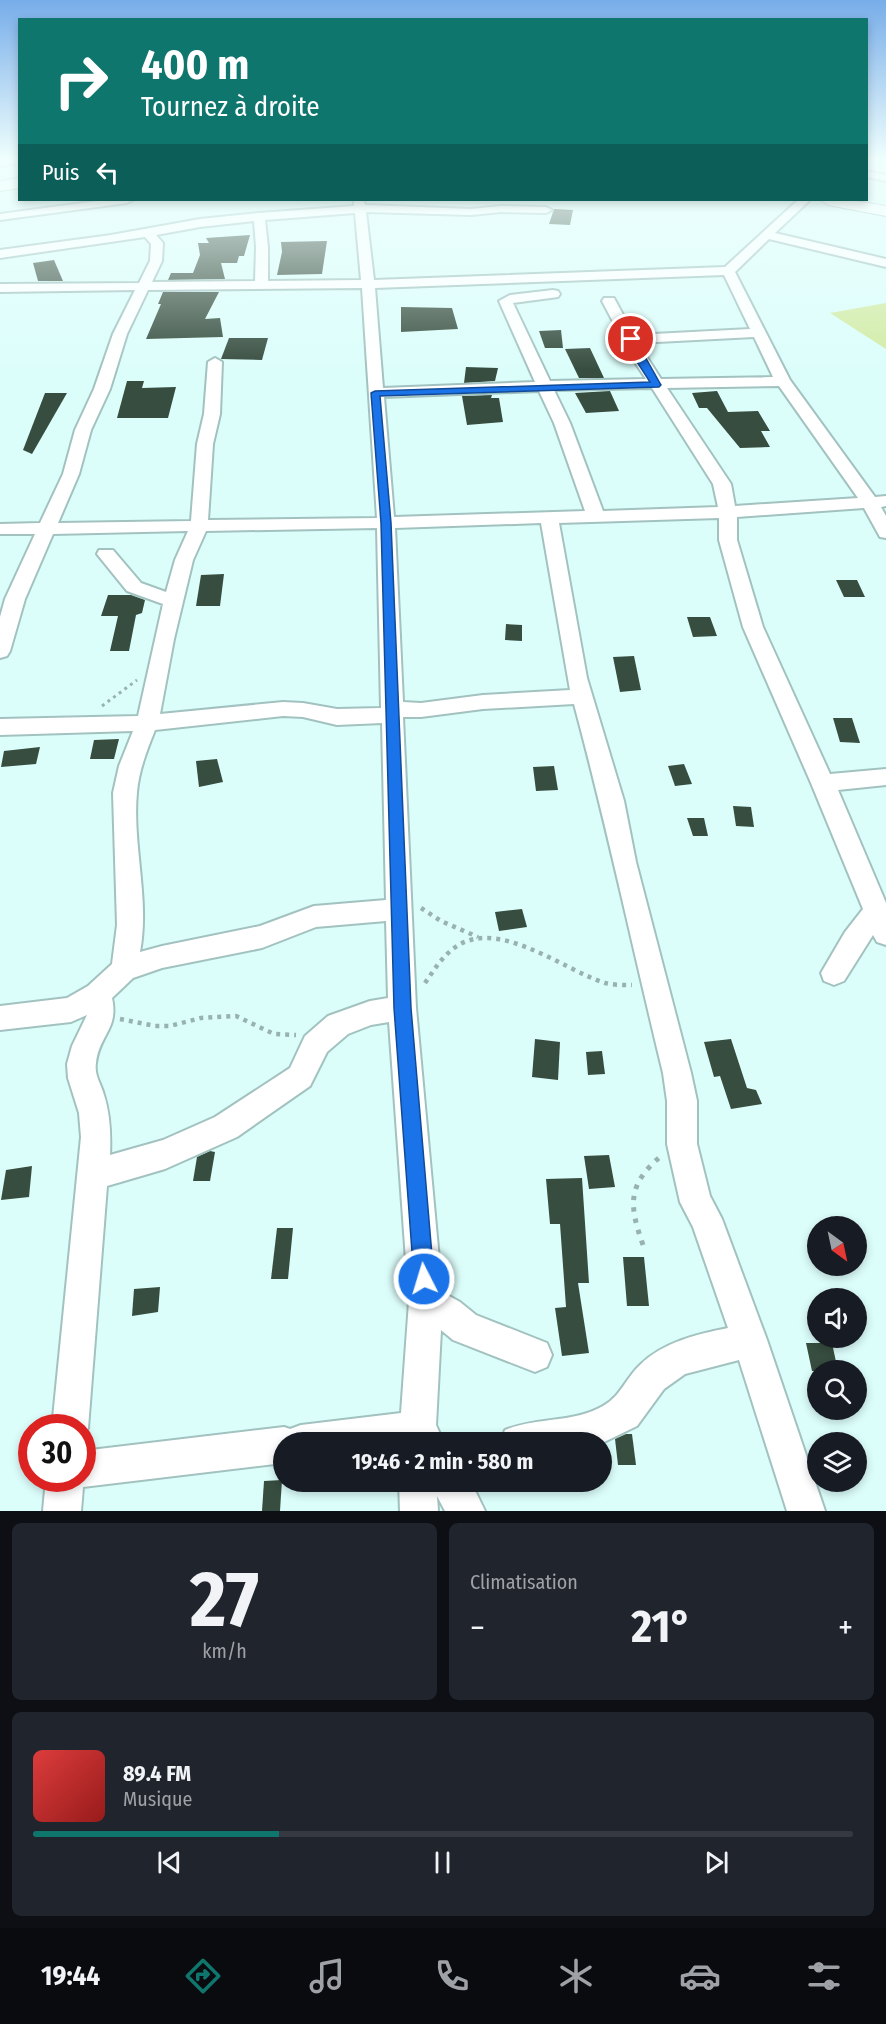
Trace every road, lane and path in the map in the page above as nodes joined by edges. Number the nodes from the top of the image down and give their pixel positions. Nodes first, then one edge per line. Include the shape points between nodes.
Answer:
1 (171, 230) edge
2 (260, 230) edge
3 (362, 230) edge
4 (773, 230) edge
5 (148, 233) junction
6 (767, 235) junction
7 (0, 239) edge
8 (3, 253) edge
9 (886, 263) edge
10 (728, 271) junction
11 (368, 284) junction
12 (142, 285) junction
13 (261, 285) junction
14 (0, 288) edge
15 (553, 294) dead end
16 (609, 301) dead end
17 (757, 333) junction
18 (631, 339) junction
19 (214, 362) dead end
20 (783, 381) junction
21 (656, 385) junction
22 (545, 386) junction
23 (375, 393) junction
24 (878, 502) edge
25 (728, 513) junction
26 (596, 516) junction
27 (549, 518) junction
28 (386, 523) junction
29 (198, 526) junction
30 (0, 529) edge
31 (46, 529) junction
32 (886, 533) edge
33 (106, 554) dead end
34 (175, 602) junction
35 (0, 651) edge
36 (159, 666) junction
37 (583, 696) junction
38 (393, 718) junction
39 (147, 723) junction
40 (82, 725) junction
41 (0, 727) edge
42 (886, 777) edge
43 (823, 783) junction
44 (399, 904) junction
45 (881, 923) edge
46 (480, 937) junction
47 (124, 969) junction
48 (834, 973) dead end
49 (655, 981) junction
50 (100, 1004) junction
51 (402, 1008) junction
52 (0, 1018) edge
53 (315, 1045) junction
54 (682, 1141) junction
55 (92, 1175) junction
56 (643, 1245) dead end
57 (426, 1302) junction
58 (750, 1340) junction
59 (535, 1355) dead end
60 (71, 1414) edge
61 (420, 1432) edge
62 (572, 1432) edge
63 (273, 1446) edge
64 (96, 1467) edge
65 (64, 1492) edge
66 (418, 1492) edge
67 (62, 1511) edge
68 (419, 1511) edge
69 (806, 1511) edge

1 - 5 street
2 - 13 street
3 - 11 street
4 - 6 street
5 - 8 street
5 - 12 street via 157,243 156,261
6 - 9 street
6 - 10 street
7 - 8 street
10 - 11 street
10 - 17 street
11 - 13 street
11 - 23 street
12 - 13 street
12 - 14 street
12 - 31 street via 83,430 71,474
15 - 22 street via 506,301
16 - 18 street
17 - 18 street
17 - 20 street
18 - 21 street
19 - 29 street via 212,414
20 - 21 street
20 - 24 street
21 - 22 street
21 - 25 street via 722,484
22 - 23 street
22 - 26 street
23 - 28 street
24 - 25 street
24 - 32 street
25 - 26 street
25 - 43 street via 728,540 753,627
26 - 27 street
27 - 28 street
27 - 37 street
28 - 29 street
28 - 38 street
29 - 31 street
29 - 34 street via 184,560
30 - 31 street
31 - 35 street via 15,599
33 - 34 street via 134,587
34 - 36 street
36 - 39 street
36 - 40 path via 117,693
37 - 38 street via 483,702
37 - 49 street
38 - 39 street via 338,717 283,709
38 - 44 street
39 - 40 street
39 - 47 street via 132,759 125,793 130,880
40 - 41 street
42 - 43 street
43 - 45 street
44 - 46 path via 411,902 441,921
44 - 47 street via 314,917 262,937 162,957
44 - 51 street
45 - 48 street via 854,940
46 - 49 path via 512,942 607,984
46 - 51 path via 465,941 447,955
47 - 50 street
49 - 54 street via 682,1101
50 - 52 street
50 - 53 path via 155,1026 236,1016 274,1034 303,1036
50 - 55 street via 81,1064 81,1078 94,1113
51 - 53 street via 370,1013 338,1025
51 - 57 street
53 - 55 street via 300,1077 226,1127 165,1154
54 - 56 path via 640,1176 633,1191 634,1218
54 - 58 street via 696,1202 706,1219
55 - 60 street
57 - 59 street via 465,1328
57 - 61 street
58 - 62 street via 672,1361 651,1378 634,1405 617,1418
58 - 69 street
63 - 64 street
65 - 67 street
66 - 68 street

